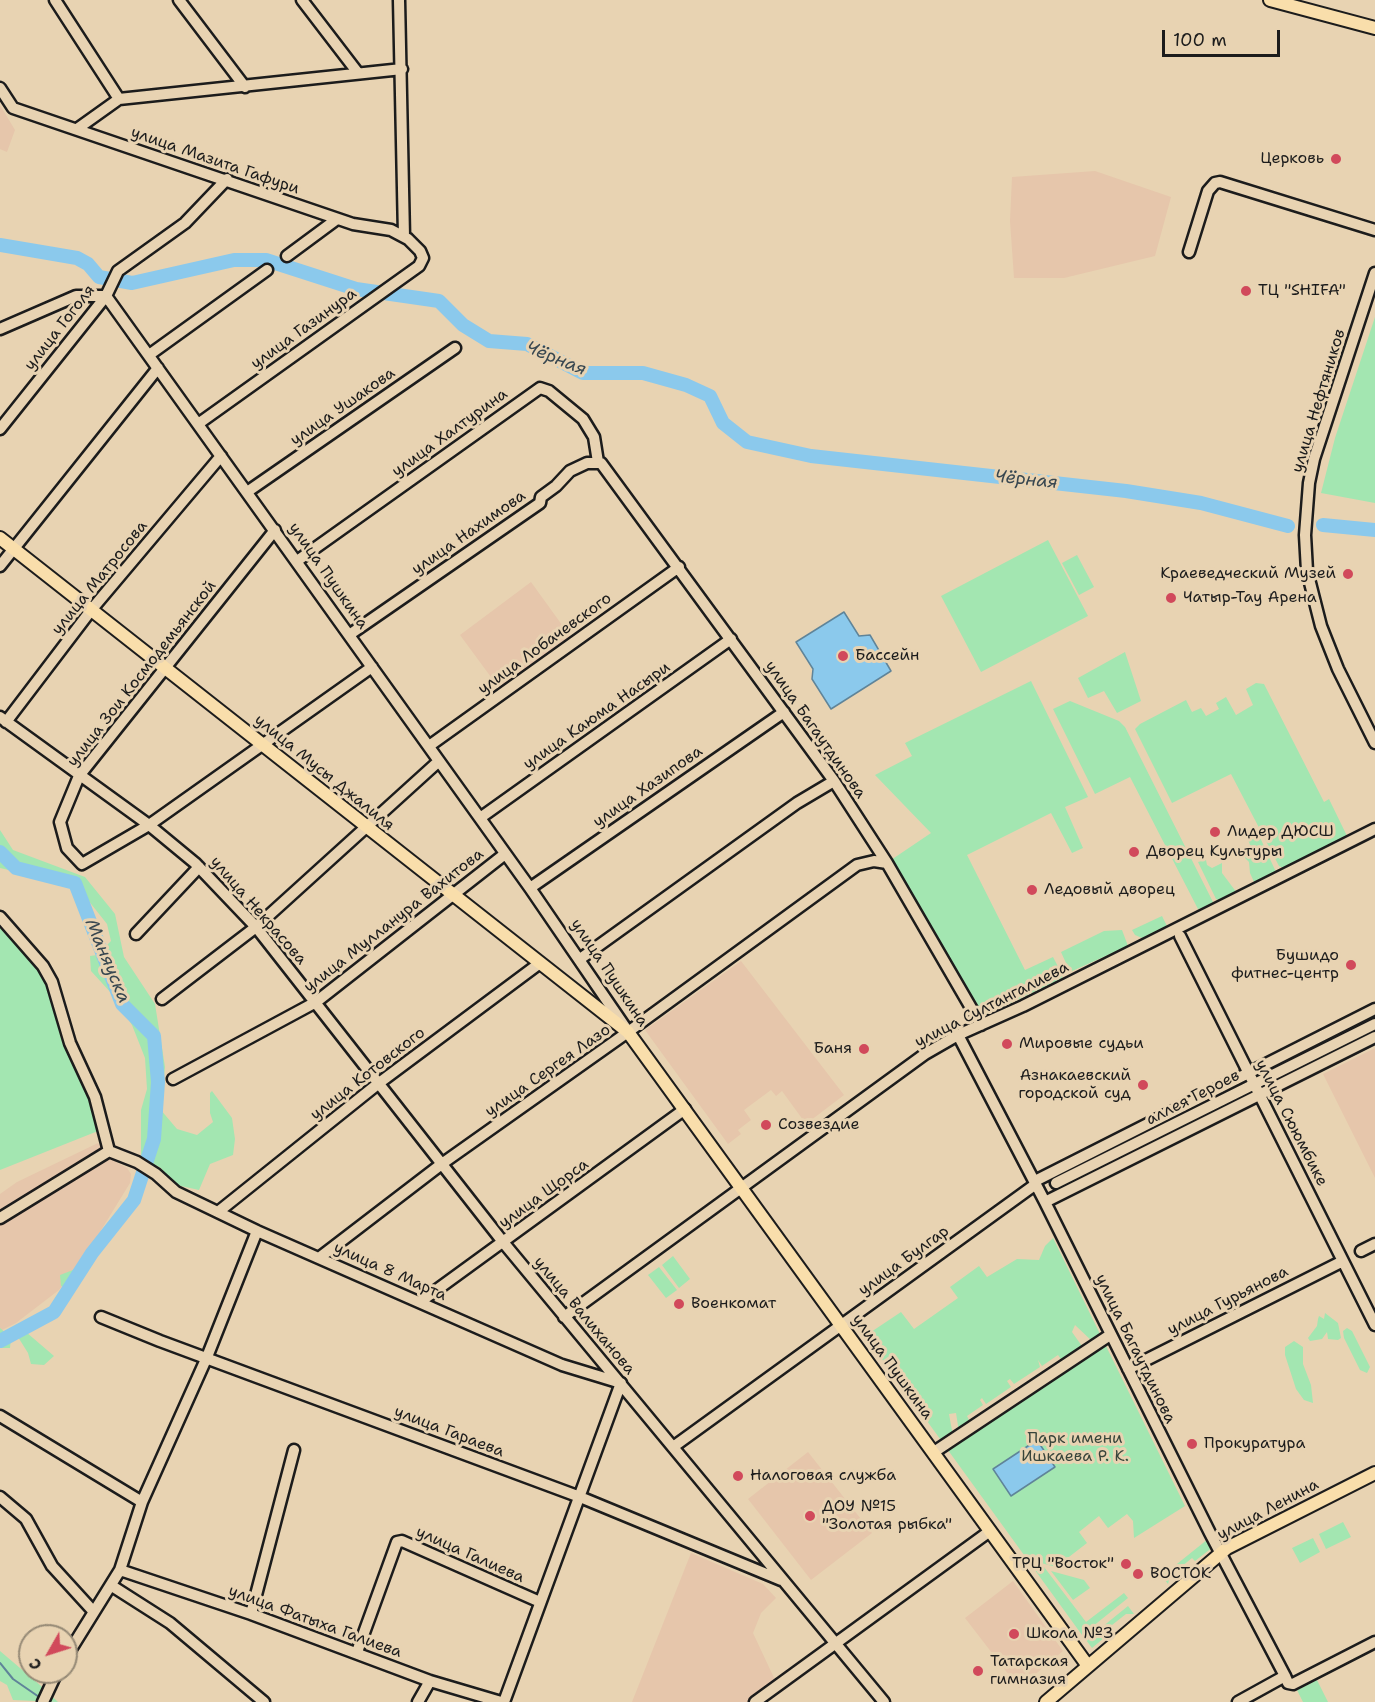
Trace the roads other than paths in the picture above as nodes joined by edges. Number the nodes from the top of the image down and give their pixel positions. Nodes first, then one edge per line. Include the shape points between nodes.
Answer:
1 (55, 0) edge
2 (179, 0) edge
3 (302, 0) edge
4 (399, 0) edge
5 (1270, 0) edge
6 (1375, 28) edge
7 (402, 69) junction
8 (358, 73) junction
9 (245, 87) junction
10 (0, 88) edge
11 (118, 99) junction
12 (77, 129) junction
13 (227, 180) junction
14 (337, 219) junction
15 (1375, 230) edge
16 (404, 236) junction
17 (1189, 252) dead end
18 (287, 256) dead end
19 (267, 270) dead end
20 (1375, 273) edge
21 (106, 296) junction
22 (0, 328) edge
23 (455, 348) dead end
24 (149, 355) junction
25 (158, 368) junction
26 (198, 424) junction
27 (0, 429) edge
28 (221, 456) junction
29 (601, 464) junction
30 (247, 492) junction
31 (274, 530) junction
32 (0, 538) edge
33 (12, 548) junction
34 (297, 561) junction
35 (0, 566) edge
36 (679, 567) junction
37 (92, 609) junction
38 (349, 635) junction
39 (731, 639) junction
40 (372, 667) junction
41 (167, 668) junction
42 (784, 712) junction
43 (3, 719) edge
44 (1375, 743) edge
45 (264, 746) junction
46 (429, 746) junction
47 (439, 761) junction
48 (79, 776) junction
49 (834, 781) junction
50 (480, 818) junction
51 (149, 825) junction
52 (366, 828) junction
53 (1375, 829) edge
54 (505, 854) junction
55 (887, 863) junction
56 (199, 867) junction
57 (530, 888) junction
58 (453, 896) junction
59 (0, 917) edge
60 (256, 927) junction
61 (136, 934) dead end
62 (1180, 936) dead end
63 (580, 959) junction
64 (540, 963) junction
65 (162, 999) dead end
66 (316, 1002) junction
67 (1375, 1009) edge
68 (1375, 1024) edge
69 (981, 1025) junction
70 (628, 1032) junction
71 (958, 1035) junction
72 (1375, 1037) edge
73 (1268, 1062) junction
74 (1248, 1072) junction
75 (173, 1079) dead end
76 (1228, 1082) junction
77 (1258, 1082) junction
78 (379, 1083) junction
79 (1279, 1086) junction
80 (1242, 1090) junction
81 (1260, 1095) junction
82 (1239, 1105) junction
83 (685, 1109) junction
84 (109, 1151) junction
85 (443, 1163) junction
86 (1035, 1183) junction
87 (1056, 1183) dead end
88 (743, 1189) junction
89 (1045, 1202) junction
90 (218, 1212) junction
91 (0, 1218) edge
92 (257, 1231) junction
93 (503, 1242) junction
94 (1375, 1244) edge
95 (1361, 1251) dead end
96 (320, 1258) junction
97 (1343, 1261) junction
98 (420, 1302) junction
99 (101, 1317) dead end
100 (564, 1317) junction
101 (841, 1325) junction
102 (1375, 1325) edge
103 (1110, 1335) junction
104 (207, 1357) junction
105 (1128, 1369) junction
106 (621, 1383) junction
107 (0, 1416) edge
108 (673, 1447) junction
109 (294, 1450) dead end
110 (933, 1452) junction
111 (1375, 1473) edge
112 (0, 1497) edge
113 (580, 1497) junction
114 (142, 1502) junction
115 (990, 1531) junction
116 (1220, 1553) junction
117 (120, 1570) junction
118 (784, 1581) junction
119 (112, 1586) junction
120 (540, 1602) junction
121 (94, 1612) junction
122 (251, 1614) junction
123 (78, 1638) edge
124 (1375, 1642) edge
125 (836, 1644) junction
126 (357, 1652) junction
127 (1088, 1666) junction
128 (1284, 1676) junction
129 (430, 1681) junction
130 (50, 1684) edge
131 (44, 1702) edge
132 (264, 1702) edge
133 (418, 1702) edge
134 (502, 1702) edge
135 (755, 1702) edge
136 (884, 1702) edge
137 (1046, 1702) edge
138 (1238, 1702) edge

1 - 11 street
2 - 9 street
3 - 8 street
4 - 7 street
5 - 6 main road
7 - 8 street
7 - 16 street
8 - 9 street
9 - 11 street
10 - 12 street, улица Мазита Гафури via 13,108
11 - 12 street
12 - 13 street, улица Мазита Гафури
13 - 14 street, улица Мазита Гафури
13 - 21 street, улица Гоголя via 185,223 118,271
14 - 16 street, улица Мазита Гафури
14 - 18 street
15 - 17 street via 1220,182 1208,191
16 - 26 street, улица Газинура via 423,256 419,266
19 - 24 street
20 - 44 street, улица Нефтяников via 1314,459 1305,535 1308,571 1321,626
21 - 22 street via 76,296
21 - 24 street, улица Пушкина
21 - 27 street, улица Гоголя
23 - 30 street, улица Ушакова
24 - 25 street, улица Пушкина
25 - 26 street, улица Пушкина
25 - 33 street
26 - 28 street, улица Пушкина
28 - 30 street, улица Пушкина
28 - 37 street, улица Матросова
29 - 34 street, улица Халтурина via 594,437 580,415 540,388
29 - 36 street, улица Багаутдинова
29 - 38 street, улица Нахимова via 587,463 570,471 541,497 540,503
30 - 31 street, улица Пушкина
31 - 34 street, улица Пушкина
31 - 41 street, улица Зои Космодемьянской
32 - 33 main road, улица Мусы Джалиля
33 - 35 street
33 - 37 main road, улица Мусы Джалиля
34 - 38 street, улица Пушкина
36 - 39 street, улица Багаутдинова
36 - 46 street, улица Лобачевского
37 - 41 main road, улица Мусы Джалиля
37 - 43 street, улица Матросова
38 - 40 street, улица Пушкина
39 - 42 street, улица Багаутдинова
39 - 50 street, улица Каюма Насыри
40 - 45 street
40 - 46 street, улица Пушкина
41 - 45 main road, улица Мусы Джалиля
41 - 48 street, улица Зои Космодемьянской
42 - 49 street, улица Багаутдинова
42 - 57 street, улица Хазипова
43 - 48 street, улица Некрасова
45 - 51 street
45 - 52 main road, улица Мусы Джалиля
46 - 47 street, улица Пушкина
47 - 50 street, улица Пушкина
47 - 52 street
48 - 51 street, улица Некрасова
48 - 51 street, улица Зои Космодемьянской via 60,822 67,848 82,864
49 - 55 street, улица Багаутдинова
49 - 63 street via 796,803
50 - 54 street, улица Пушкина
51 - 56 street, улица Некрасова
52 - 58 main road, улица Мусы Джалиля
52 - 60 street
53 - 69 street, улица Султангалиева
54 - 57 street, улица Пушкина
54 - 58 street, улица Мулланура Вахитова
55 - 69 street, улица Багаутдинова
55 - 70 street, улица Сергея Лазо via 857,865
56 - 60 street, улица Некрасова
56 - 61 street
57 - 63 street, улица Пушкина
58 - 64 main road, улица Мусы Джалиля
58 - 66 street, улица Мулланура Вахитова
59 - 84 street via 52,982 70,1042 95,1097
60 - 65 street
60 - 66 street, улица Некрасова
62 - 74 street, улица Сююмбике
63 - 70 street, улица Пушкина
64 - 70 main road, улица Мусы Джалиля
64 - 78 street, улица Котовского
66 - 75 street, улица Мулланура Вахитова
66 - 78 street, улица Валиханова
67 - 73 street, улица Булгар
68 - 77 street, аллея Героев
69 - 71 street, улица Султангалиева
70 - 83 main road, улица Пушкина
70 - 85 street, улица Сергея Лазо
71 - 86 street, улица Багаутдинова
71 - 88 street, улица Султангалиева via 925,1054
72 - 79 street
73 - 74 street, улица Булгар
73 - 77 street
74 - 76 street, улица Булгар
74 - 77 street, улица Сююмбике
76 - 80 street via 1237,1083
76 - 86 street, улица Булгар
77 - 79 street
77 - 80 street, аллея Героев
77 - 81 street, улица Сююмбике
78 - 85 street, улица Валиханова
78 - 90 street, улица Котовского
79 - 81 street
80 - 82 street via 1244,1098
80 - 87 street, аллея Героев
81 - 82 street
81 - 97 street, улица Сююмбике
82 - 89 street
83 - 88 main road, улица Пушкина
83 - 93 street, улица Щорса
84 - 90 street, улица 8 Марта via 137,1162 176,1192
84 - 91 street
85 - 93 street, улица Валиханова
85 - 96 street, улица Сергея Лазо
86 - 89 street, улица Багаутдинова
86 - 101 street, улица Булгар
88 - 100 street, улица Султангалиева
88 - 101 main road, улица Пушкина
89 - 103 street, улица Багаутдинова
90 - 92 street, улица 8 Марта
92 - 96 street, улица 8 Марта
92 - 104 street
93 - 98 street, улица Щорса
93 - 100 street, улица Валиханова
94 - 95 street
96 - 98 street, улица 8 Марта
97 - 102 street, улица Сююмбике
97 - 105 street, улица Гурьянова
98 - 106 street, улица 8 Марта via 562,1365
99 - 104 street, улица Гараева
100 - 106 street, улица Валиханова
101 - 108 street, улица Булгар
101 - 110 main road, улица Пушкина
103 - 105 street, улица Багаутдинова
103 - 110 street
104 - 113 street, улица Гараева
104 - 114 street
105 - 116 street, улица Багаутдинова
106 - 108 street, улица Валиханова
106 - 113 street
107 - 114 street
108 - 118 street, улица Валиханова
109 - 122 street
110 - 115 main road, улица Пушкина
111 - 116 main road, улица Ленина
112 - 121 street via 26,1519 52,1566
113 - 118 street, улица Гараева
113 - 120 street
114 - 117 street
115 - 125 street
115 - 127 main road, улица Пушкина
116 - 127 main road, улица Ленина
116 - 128 street, улица Багаутдинова
117 - 119 street
117 - 122 street, улица Фатыха Галиева
118 - 125 street, улица Валиханова
119 - 121 street
119 - 132 street via 170,1623
120 - 126 street, улица Галиева via 397,1542
120 - 134 street
121 - 123 street
122 - 126 street, улица Фатыха Галиева
124 - 128 street via 1293,1684
125 - 135 street
125 - 136 street, улица Валиханова
126 - 129 street, улица Фатыха Галиева
127 - 137 main road, улица Ленина
128 - 138 street
129 - 133 street
129 - 134 street, улица Фатыха Галиева
130 - 131 street

